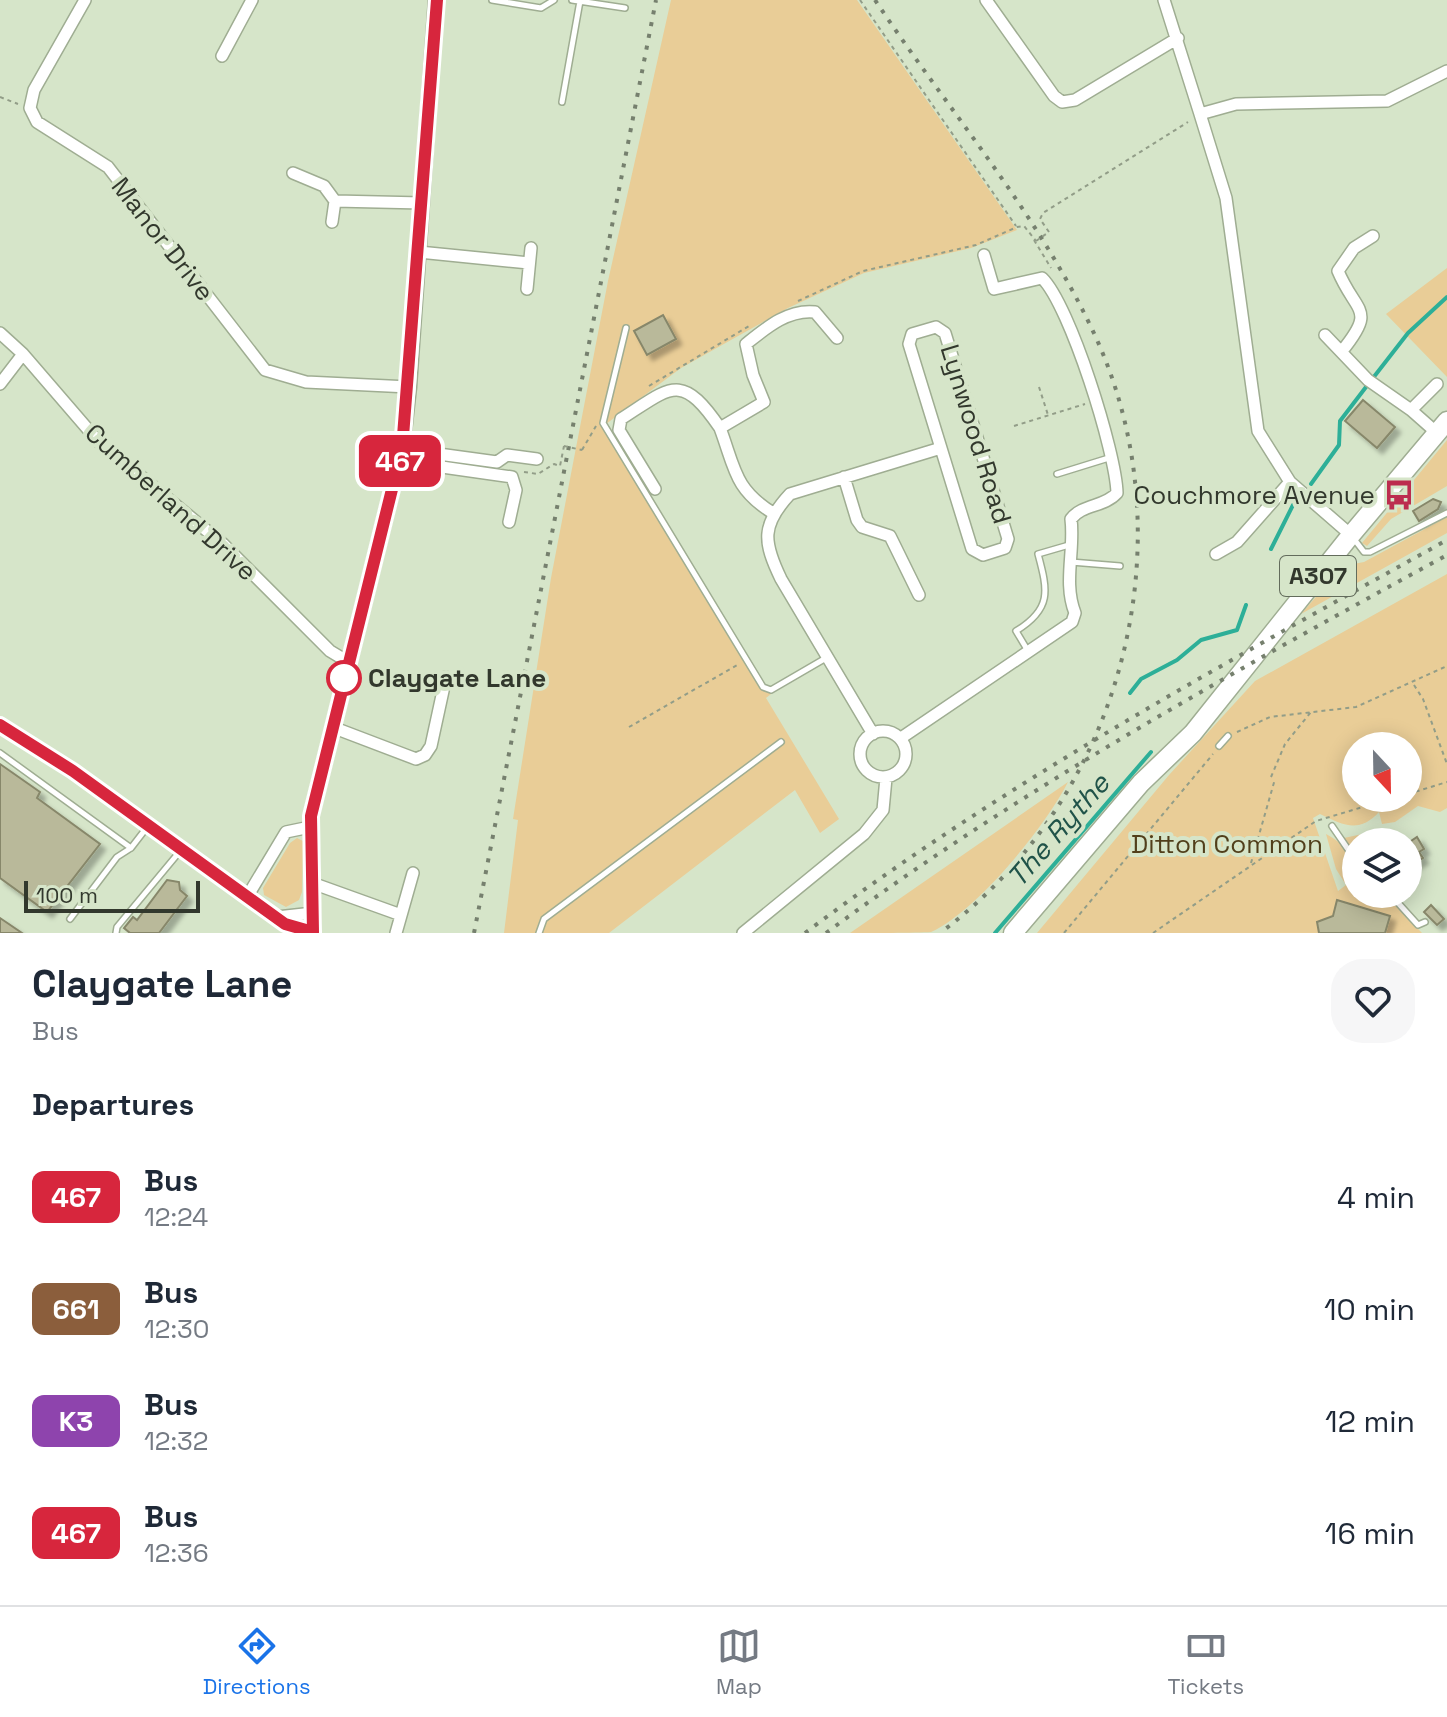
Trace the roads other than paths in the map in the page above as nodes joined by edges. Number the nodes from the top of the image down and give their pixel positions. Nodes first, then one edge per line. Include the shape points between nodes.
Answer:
1 (85, 0) edge
2 (252, 0) edge
3 (436, 0) edge
4 (492, 0) edge
5 (554, 0) edge
6 (572, 0) edge
7 (986, 0) edge
8 (1164, 0) edge
9 (580, 1) edge
10 (625, 8) dead end
11 (1178, 38) junction
12 (222, 56) dead end
13 (1447, 71) edge
14 (562, 102) dead end
15 (1200, 114) junction
16 (293, 173) dead end
17 (335, 201) junction
18 (422, 203) junction
19 (332, 222) dead end
20 (1373, 236) dead end
21 (531, 248) dead end
22 (419, 252) junction
23 (984, 255) dead end
24 (529, 263) junction
25 (527, 289) dead end
26 (626, 328) dead end
27 (0, 333) edge
28 (1325, 335) dead end
29 (837, 338) dead end
30 (1342, 351) junction
31 (23, 354) junction
32 (0, 384) edge
33 (1437, 384) dead end
34 (409, 387) junction
35 (764, 402) junction
36 (772, 414) dead end
37 (1428, 421) edge
38 (720, 428) junction
39 (941, 448) junction
40 (401, 455) junction
41 (1113, 456) junction
42 (537, 459) dead end
43 (1057, 474) dead end
44 (844, 477) junction
45 (1290, 482) junction
46 (655, 489) dead end
47 (773, 513) junction
48 (1447, 513) edge
49 (509, 522) dead end
50 (1343, 527) junction
51 (1074, 544) junction
52 (1216, 554) dead end
53 (1071, 562) junction
54 (1120, 566) dead end
55 (919, 595) dead end
56 (1028, 651) junction
57 (827, 657) junction
58 (350, 663) junction
59 (446, 677) dead end
60 (0, 725) edge
61 (332, 727) junction
62 (873, 734) junction
63 (1228, 736) road end
64 (901, 738) junction
65 (781, 742) dead end
66 (1219, 746) road end
67 (0, 753) edge
68 (886, 778) junction
69 (149, 825) junction
70 (1332, 826) dead end
71 (310, 827) junction
72 (1342, 841) edge
73 (131, 848) junction
74 (182, 849) junction
75 (413, 873) dead end
76 (312, 883) junction
77 (247, 897) junction
78 (1403, 908) edge
79 (313, 913) junction
80 (401, 915) junction
81 (277, 917) junction
82 (70, 919) dead end
83 (1425, 922) dead end
84 (313, 932) edge
85 (116, 933) edge
86 (396, 933) edge
87 (539, 933) edge
88 (743, 933) edge
89 (1013, 933) edge

1 - 34 street, Manor Drive via 34,90 30,108 37,122 108,167 265,370 306,382
2 - 12 street
3 - 18 street
4 - 5 lane via 541,8
6 - 9 lane
7 - 11 street via 1062,102 1075,100
8 - 11 street
9 - 10 lane
9 - 14 lane
11 - 15 street
13 - 15 street via 1387,101 1236,104
15 - 45 street via 1226,198 1253,413 1264,446
16 - 17 street via 324,186
17 - 18 street
17 - 19 street
18 - 22 street
20 - 30 street via 1354,248 1338,271 1363,318
21 - 24 street
22 - 24 street
22 - 34 street
23 - 41 street via 994,289 1042,278 1064,309
24 - 25 street
26 - 57 lane via 603,423 763,687 771,690
27 - 31 street, Cumberland Drive
28 - 30 street
29 - 35 street via 815,312 800,310 746,344
30 - 37 street via 1368,380
31 - 32 street
31 - 58 street, Cumberland Drive via 98,441 223,544 338,658
33 - 37 street
34 - 40 street
35 - 36 street
35 - 38 street
37 - 50 main road, A307
38 - 46 street via 703,403 684,389 667,389 621,419 619,430
38 - 47 street via 740,484 750,499
39 - 39 street, Lynwood Road via 972,549 983,555 1005,548 1008,539 950,347 936,327 912,334 909,344
39 - 44 street, Lynwood Road
40 - 42 street via 497,462 507,455
40 - 49 street via 512,477 516,490
40 - 58 street
41 - 43 lane
41 - 51 street via 1117,493 1075,513
44 - 47 street, Lynwood Road via 790,494
44 - 55 street via 857,520 862,527 890,536
45 - 50 street
45 - 52 street via 1237,542
47 - 57 street via 767,533 769,554
48 - 50 lane via 1370,552 1364,552
50 - 89 main road, A307 via 1193,733 1141,783
51 - 53 street
51 - 56 lane via 1038,554 1045,580 1043,607 1036,619 1016,631
53 - 54 lane
53 - 56 street via 1072,622
56 - 64 street
57 - 62 street
58 - 61 street
59 - 61 street via 431,746 416,759
60 - 69 street
61 - 71 street
62 - 64 street via 888,732
62 - 68 street via 861,748 861,761 870,773
63 - 66 lane
64 - 68 street via 905,761
65 - 87 lane via 544,919
67 - 73 lane
68 - 88 street via 883,810 864,834
69 - 73 lane
69 - 74 street
70 - 72 lane
71 - 76 street
71 - 77 street via 286,832
73 - 82 lane via 117,857
74 - 77 street
74 - 85 lane
75 - 80 street
76 - 79 street
76 - 80 street
77 - 81 street
78 - 83 lane via 1418,925
79 - 81 street
79 - 84 street
80 - 86 street
81 - 84 street

